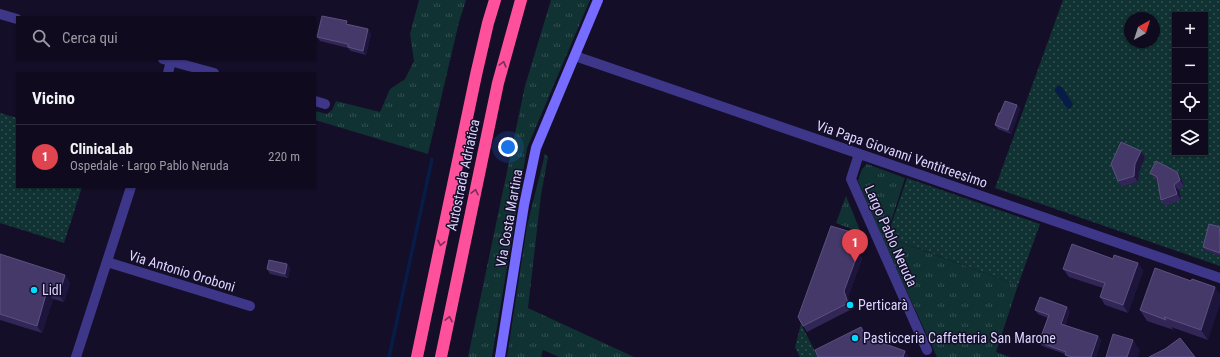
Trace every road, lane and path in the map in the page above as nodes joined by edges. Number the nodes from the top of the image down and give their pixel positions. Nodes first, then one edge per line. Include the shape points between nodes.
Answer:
1 (495, 0) edge
2 (521, 0) edge
3 (598, 0) edge
4 (0, 14) edge
5 (16, 19) edge
6 (575, 56) junction
7 (167, 60) edge
8 (168, 72) edge
9 (210, 72) edge
10 (859, 154) junction
11 (131, 188) edge
12 (107, 262) junction
13 (1220, 278) edge
14 (250, 306) dead end
15 (927, 350) dead end
16 (76, 357) edge
17 (417, 357) edge
18 (441, 357) edge
19 (500, 357) edge

1 -> 17 highway, Autostrada Adriatica via 476,75
18 -> 2 highway, Autostrada Adriatica via 498,83
3 - 6 main road, Via Costa Martina
4 - 5 street
6 - 10 street, Via Papa Giovanni Ventitreesimo
6 - 19 main road, Via Costa Martina via 536,148 524,205
7 - 8 street
7 - 9 street
10 - 13 street, Via Papa Giovanni Ventitreesimo
10 - 15 street, Largo Pablo Neruda via 851,179
11 - 12 street
12 - 14 street, Via Antonio Oroboni
12 - 16 street

